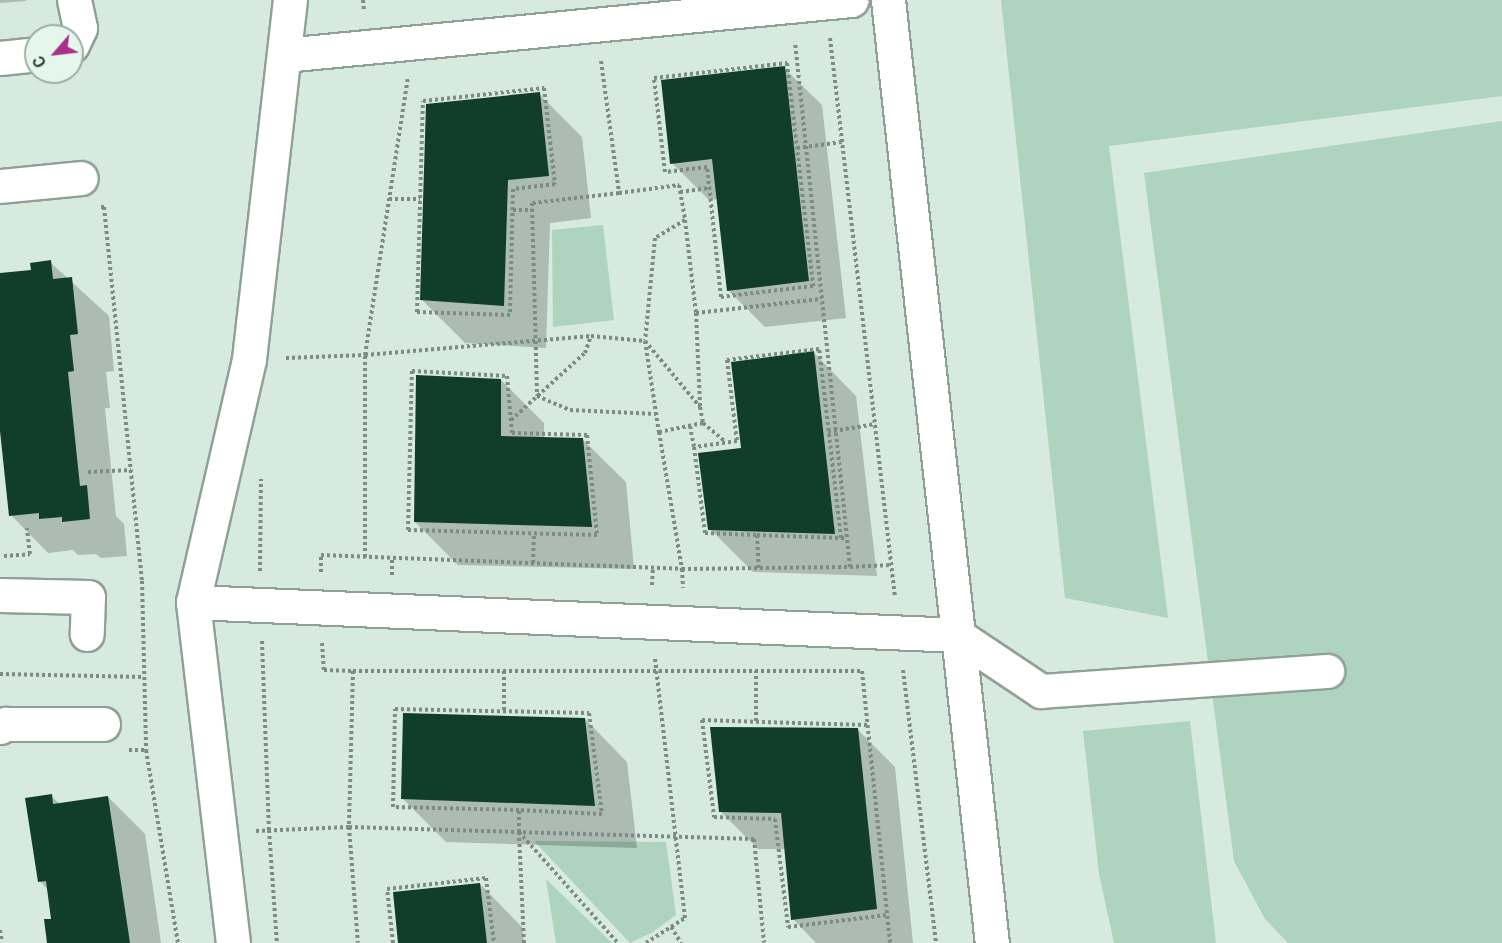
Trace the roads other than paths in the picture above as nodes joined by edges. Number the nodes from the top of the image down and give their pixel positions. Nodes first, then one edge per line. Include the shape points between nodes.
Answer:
1 (74, 0) edge
2 (290, 0) edge
3 (888, 0) edge
4 (839, 1) edge
5 (79, 24) edge
6 (24, 55) edge
7 (284, 55) junction
8 (0, 58) edge
9 (81, 178) dead end
10 (0, 186) edge
11 (0, 595) edge
12 (193, 602) junction
13 (87, 634) dead end
14 (957, 635) junction
15 (1327, 671) dead end
16 (103, 724) dead end
17 (0, 727) edge
18 (232, 943) edge
19 (992, 943) edge

1 - 5 street
2 - 7 street
3 - 14 street
4 - 7 street
6 - 8 street
7 - 12 street via 249,359
9 - 10 street
11 - 13 street via 88,597
12 - 14 street
12 - 18 street
14 - 15 street via 1041,691
14 - 19 street
16 - 17 street

